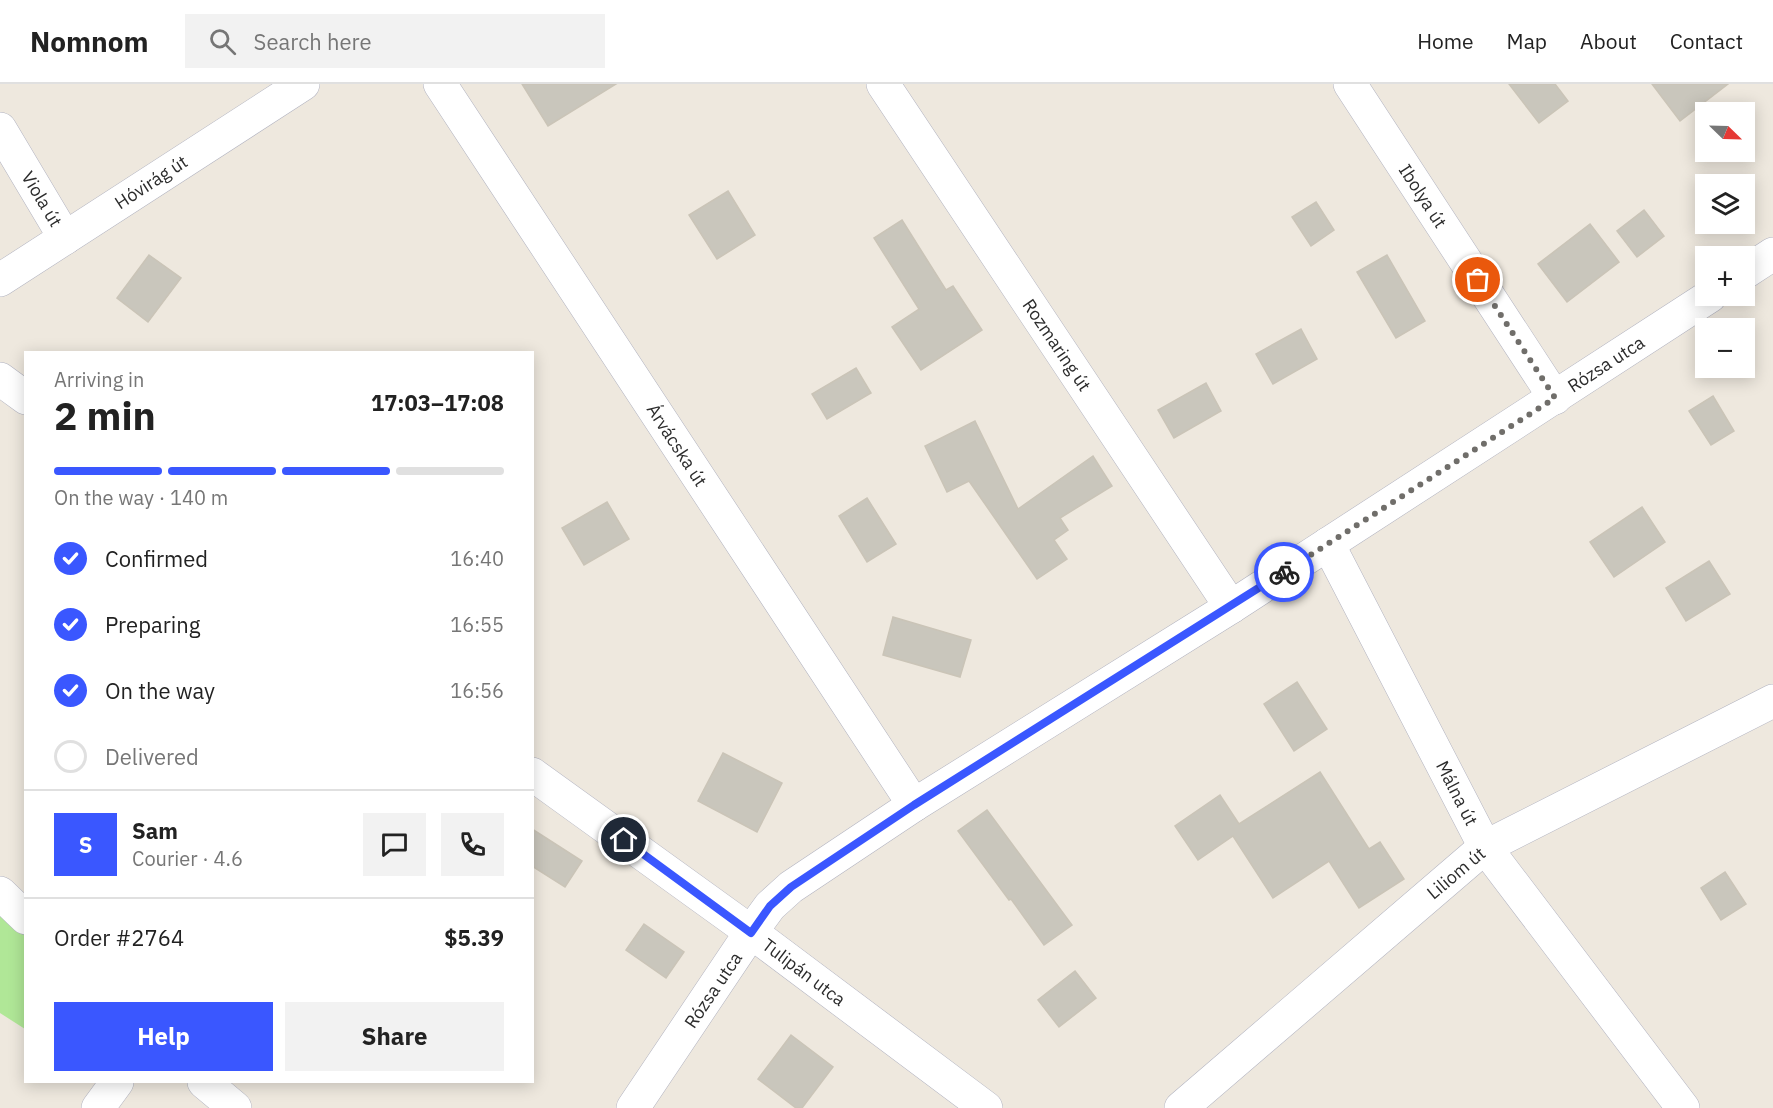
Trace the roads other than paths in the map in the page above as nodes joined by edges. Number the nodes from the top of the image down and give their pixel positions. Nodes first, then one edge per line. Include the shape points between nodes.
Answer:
1 (303, 84) edge
2 (440, 84) edge
3 (883, 84) edge
4 (1350, 84) edge
5 (0, 129) edge
6 (65, 238) junction
7 (1773, 254) edge
8 (1755, 266) edge
9 (0, 280) edge
10 (1695, 306) edge
11 (0, 379) edge
12 (24, 397) edge
13 (1555, 398) junction
14 (1328, 544) junction
15 (1231, 607) junction
16 (1773, 701) edge
17 (534, 775) edge
18 (914, 805) junction
19 (1485, 847) junction
20 (0, 893) edge
21 (24, 916) edge
22 (751, 933) junction
23 (116, 1083) edge
24 (205, 1083) edge
25 (98, 1108) edge
26 (235, 1108) edge
27 (633, 1108) edge
28 (986, 1108) edge
29 (1181, 1108) edge
30 (1683, 1108) edge

1 - 6 street, Hóvirág út
2 - 18 street, Árvácska út
3 - 15 street, Rozmaring út
4 - 13 street, Ibolya út
5 - 6 street, Viola út
6 - 9 street, Hóvirág út
7 - 8 street
10 - 13 street, Rózsa utca
11 - 12 street
13 - 14 street, Rózsa utca
14 - 15 street, Rózsa utca
14 - 19 street, Málna út
15 - 18 street, Rózsa utca
16 - 19 street, Liliom út
17 - 22 street, Tulipán utca
18 - 22 street, Rózsa utca via 791,887 770,906
19 - 29 street, Liliom út
19 - 30 street, Málna út
20 - 21 street
22 - 27 street, Rózsa utca
22 - 28 street, Tulipán utca
23 - 25 street
24 - 26 street

